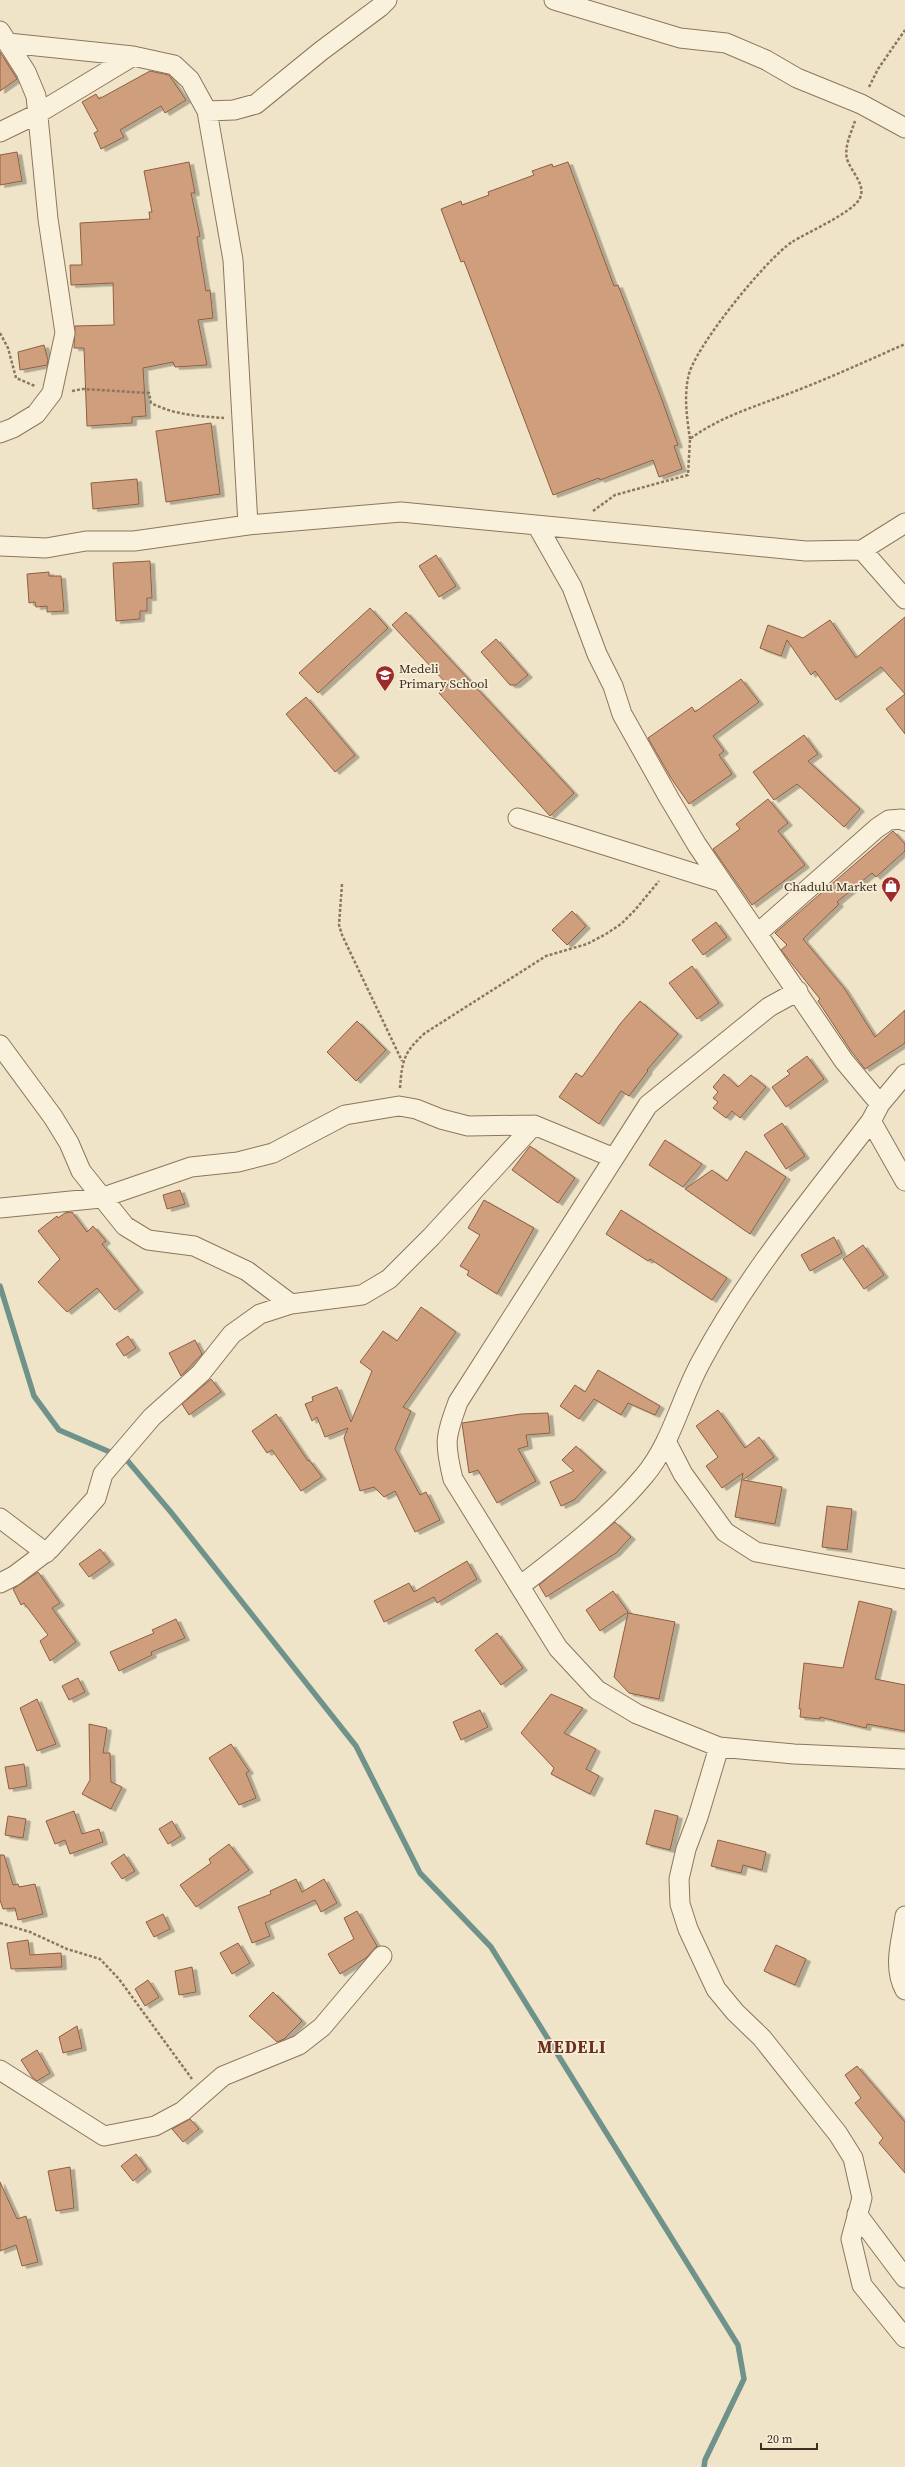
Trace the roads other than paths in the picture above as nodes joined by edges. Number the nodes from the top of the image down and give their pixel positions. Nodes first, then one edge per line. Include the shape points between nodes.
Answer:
1 (387, 0) edge
2 (554, 0) edge
3 (4, 37) edge
4 (133, 56) junction
5 (207, 111) junction
6 (38, 114) junction
7 (905, 128) edge
8 (0, 132) edge
9 (0, 433) edge
10 (905, 523) edge
11 (248, 525) junction
12 (538, 527) junction
13 (0, 546) edge
14 (862, 550) junction
15 (905, 599) edge
16 (518, 818) dead end
17 (905, 821) edge
18 (722, 882) junction
19 (758, 933) junction
20 (798, 992) junction
21 (0, 1045) edge
22 (905, 1074) edge
23 (880, 1104) junction
24 (871, 1121) junction
25 (534, 1125) junction
26 (614, 1158) junction
27 (905, 1181) edge
28 (102, 1198) junction
29 (0, 1208) edge
30 (291, 1304) junction
31 (666, 1441) junction
32 (0, 1518) edge
33 (46, 1553) junction
34 (905, 1579) edge
35 (0, 1583) edge
36 (520, 1586) junction
37 (719, 1747) junction
38 (905, 1759) edge
39 (905, 1916) edge
40 (382, 1956) dead end
41 (905, 1990) edge
42 (0, 2070) edge
43 (857, 2214) junction
44 (905, 2278) edge
45 (905, 2338) edge

1 - 5 street via 256,104 234,110
2 - 7 street via 680,38 726,43 766,60 797,78 861,104
3 - 4 street
3 - 6 street via 36,96
4 - 5 street via 174,65 190,80
4 - 6 street
5 - 11 street via 233,260
6 - 8 street
6 - 9 street via 48,219 65,333 52,393 36,414
10 - 14 street
11 - 12 street via 401,512
11 - 13 street via 134,541 86,541 46,548
12 - 14 street via 806,551
12 - 18 street via 572,587 622,714 669,798
14 - 15 street
16 - 18 street
17 - 19 street via 889,820 877,828
18 - 19 street
19 - 20 street
20 - 23 street via 844,1061
20 - 26 street via 769,1006 648,1104
21 - 28 street via 53,1117 69,1143 81,1171
22 - 23 street
23 - 24 street
24 - 27 street
24 - 31 street via 767,1257 702,1360
25 - 26 street
25 - 28 street via 468,1126 416,1109 398,1106 345,1115 274,1153 238,1162 191,1167
25 - 30 street via 389,1279 362,1295
26 - 36 street via 458,1402 447,1433 446,1451 453,1479
28 - 29 street
28 - 30 street via 126,1226 148,1240 194,1246 247,1271
30 - 33 street via 260,1314 232,1334 201,1373 152,1417 103,1474 96,1498
31 - 34 street via 683,1474 725,1532 756,1552
31 - 36 street via 645,1475 613,1510
32 - 33 street
33 - 35 street
36 - 37 street via 558,1648 598,1690 637,1714
37 - 38 street via 794,1754
37 - 43 street via 686,1849 680,1879 680,1904 688,1929 716,1989 762,2038 838,2134 853,2158 862,2198
39 - 41 street via 898,1957
40 - 42 street via 322,2027 299,2045 224,2076 183,2111 155,2126 104,2136
43 - 44 street
43 - 45 street via 851,2240 862,2285

